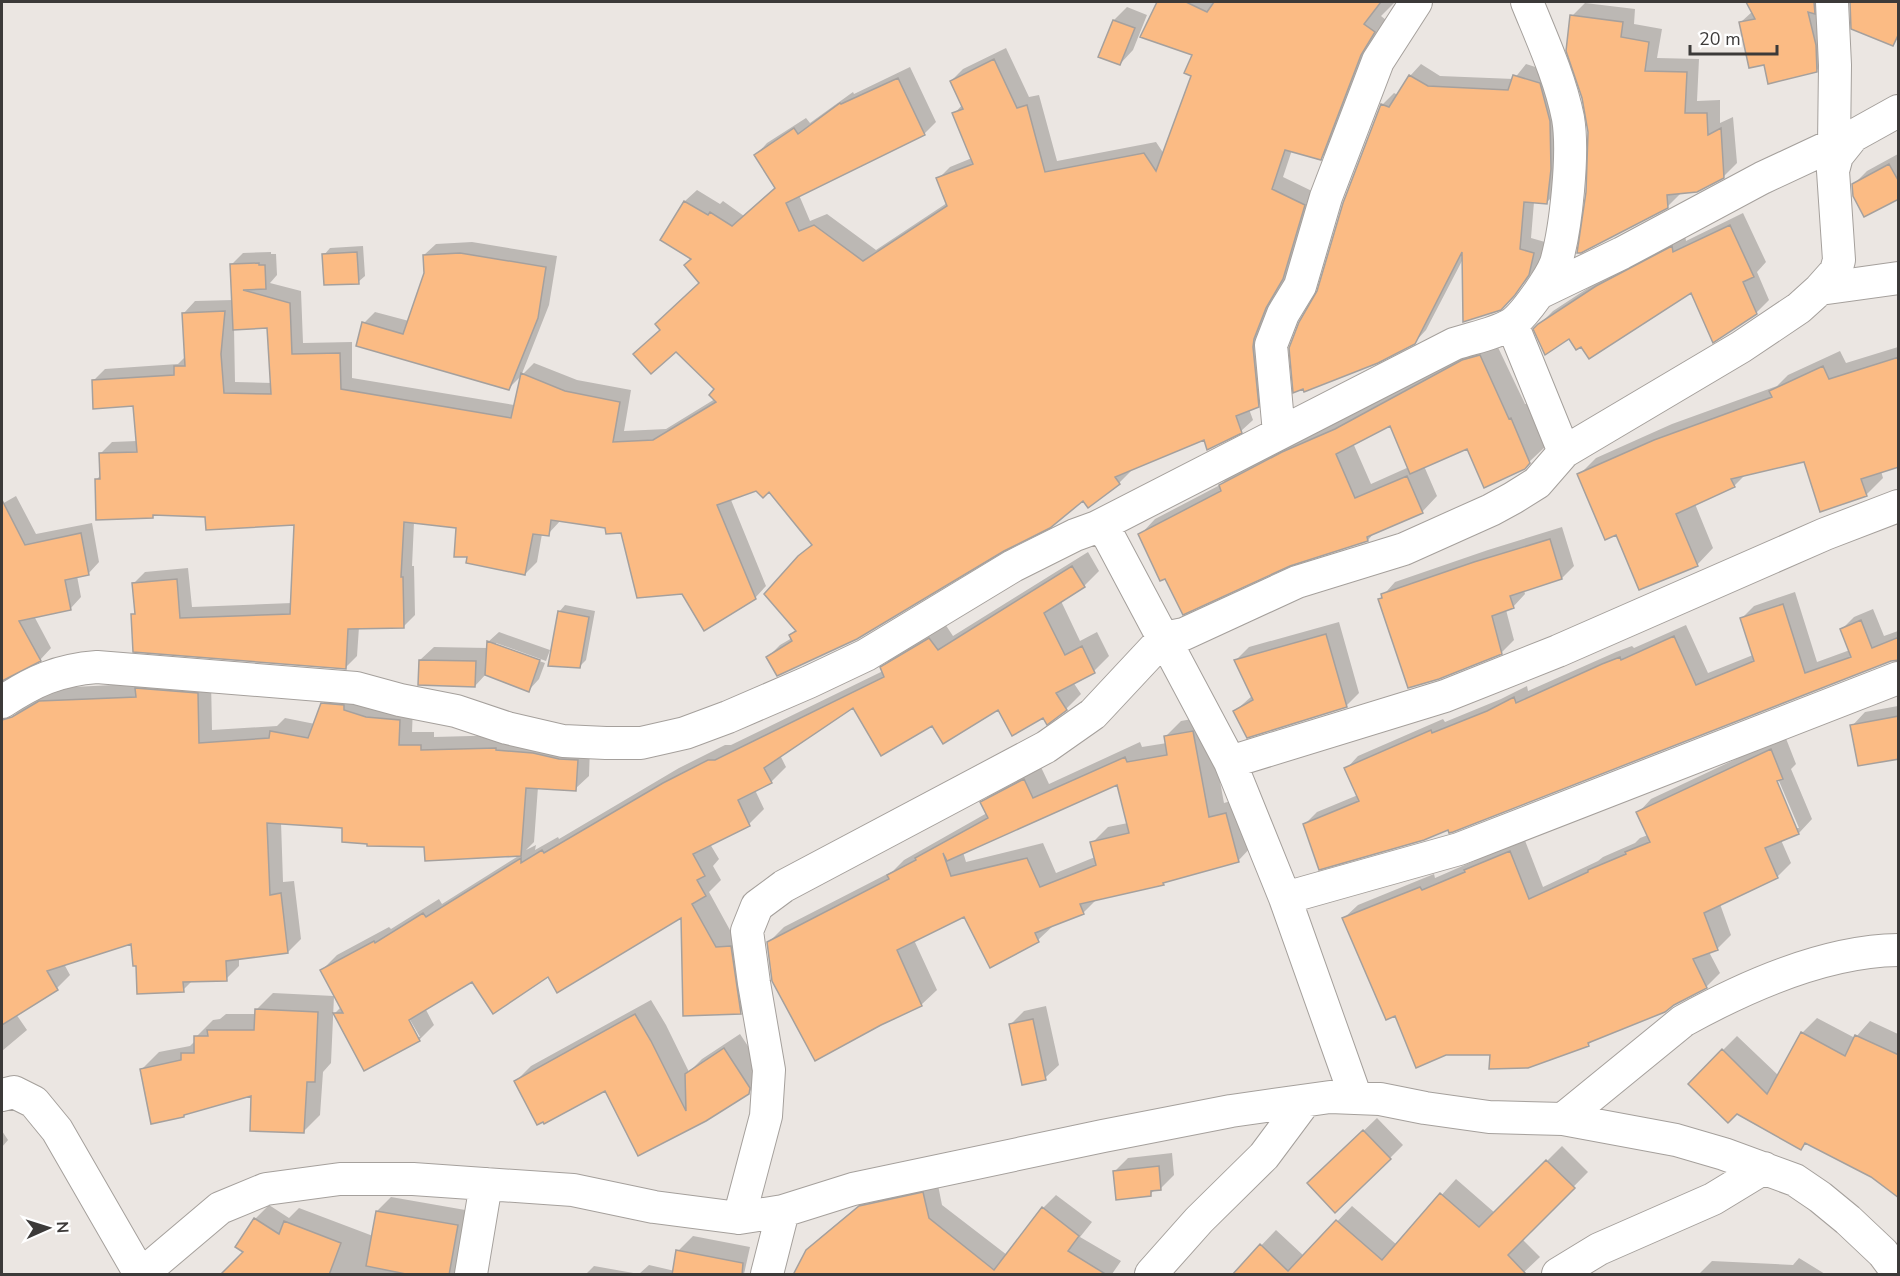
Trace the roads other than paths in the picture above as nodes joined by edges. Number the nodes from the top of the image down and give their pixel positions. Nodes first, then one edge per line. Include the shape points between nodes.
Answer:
1 (1416, 2) edge
2 (1527, 2) edge
3 (1832, 2) edge
4 (1899, 111) edge
5 (1844, 140) junction
6 (1899, 278) edge
7 (1820, 290) junction
8 (1539, 293) junction
9 (1512, 324) junction
10 (1279, 433) junction
11 (1564, 452) junction
12 (1899, 506) edge
13 (1097, 527) junction
14 (1164, 638) junction
15 (1899, 678) edge
16 (2, 702) edge
17 (1230, 762) junction
18 (1285, 898) junction
19 (1899, 950) edge
20 (2, 1095) edge
21 (1356, 1098) junction
22 (1305, 1101) junction
23 (1563, 1119) junction
24 (1764, 1168) junction
25 (486, 1184) junction
26 (783, 1211) junction
27 (739, 1218) junction
28 (1899, 1274) edge
29 (141, 1275) edge
30 (471, 1275) edge
31 (767, 1275) edge
32 (1151, 1275) edge
33 (1558, 1275) edge

1 - 10 street via 1378,61 1326,197 1300,286 1274,334 1271,345
2 - 8 street via 1561,90 1568,120 1569,169 1564,217 1556,262
3 - 5 street
4 - 5 street
5 - 7 street via 1833,171 1839,260 1836,271
5 - 8 street
6 - 7 street
7 - 11 street via 1741,347
8 - 9 street
9 - 10 street via 1454,344
9 - 11 street
10 - 13 street
11 - 14 street via 1537,483 1491,510 1404,549 1297,582 1184,634
12 - 17 street via 1445,696
13 - 14 street via 1108,536
13 - 16 street via 1013,566 857,659 728,717 685,733 641,743 563,741 356,688 97,668 54,674
14 - 17 street
14 - 27 street via 1093,714 1046,747 784,886 757,906 747,931 769,1070 766,1116
15 - 18 street via 1459,849
17 - 18 street
18 - 21 street
19 - 23 street via 1836,958 1740,992 1703,1010 1683,1021
20 - 29 street via 14,1092 34,1102 57,1130
21 - 22 street
21 - 23 street via 1489,1117
22 - 26 street via 1231,1111 928,1172 853,1189
22 - 32 street via 1264,1156 1199,1220
23 - 24 street via 1676,1140
24 - 28 street via 1795,1180 1820,1197 1883,1253
24 - 33 street via 1713,1199 1599,1249
25 - 27 street via 573,1190 654,1207
25 - 29 street via 340,1179 266,1189 220,1208
25 - 30 street
26 - 27 street
26 - 31 street

